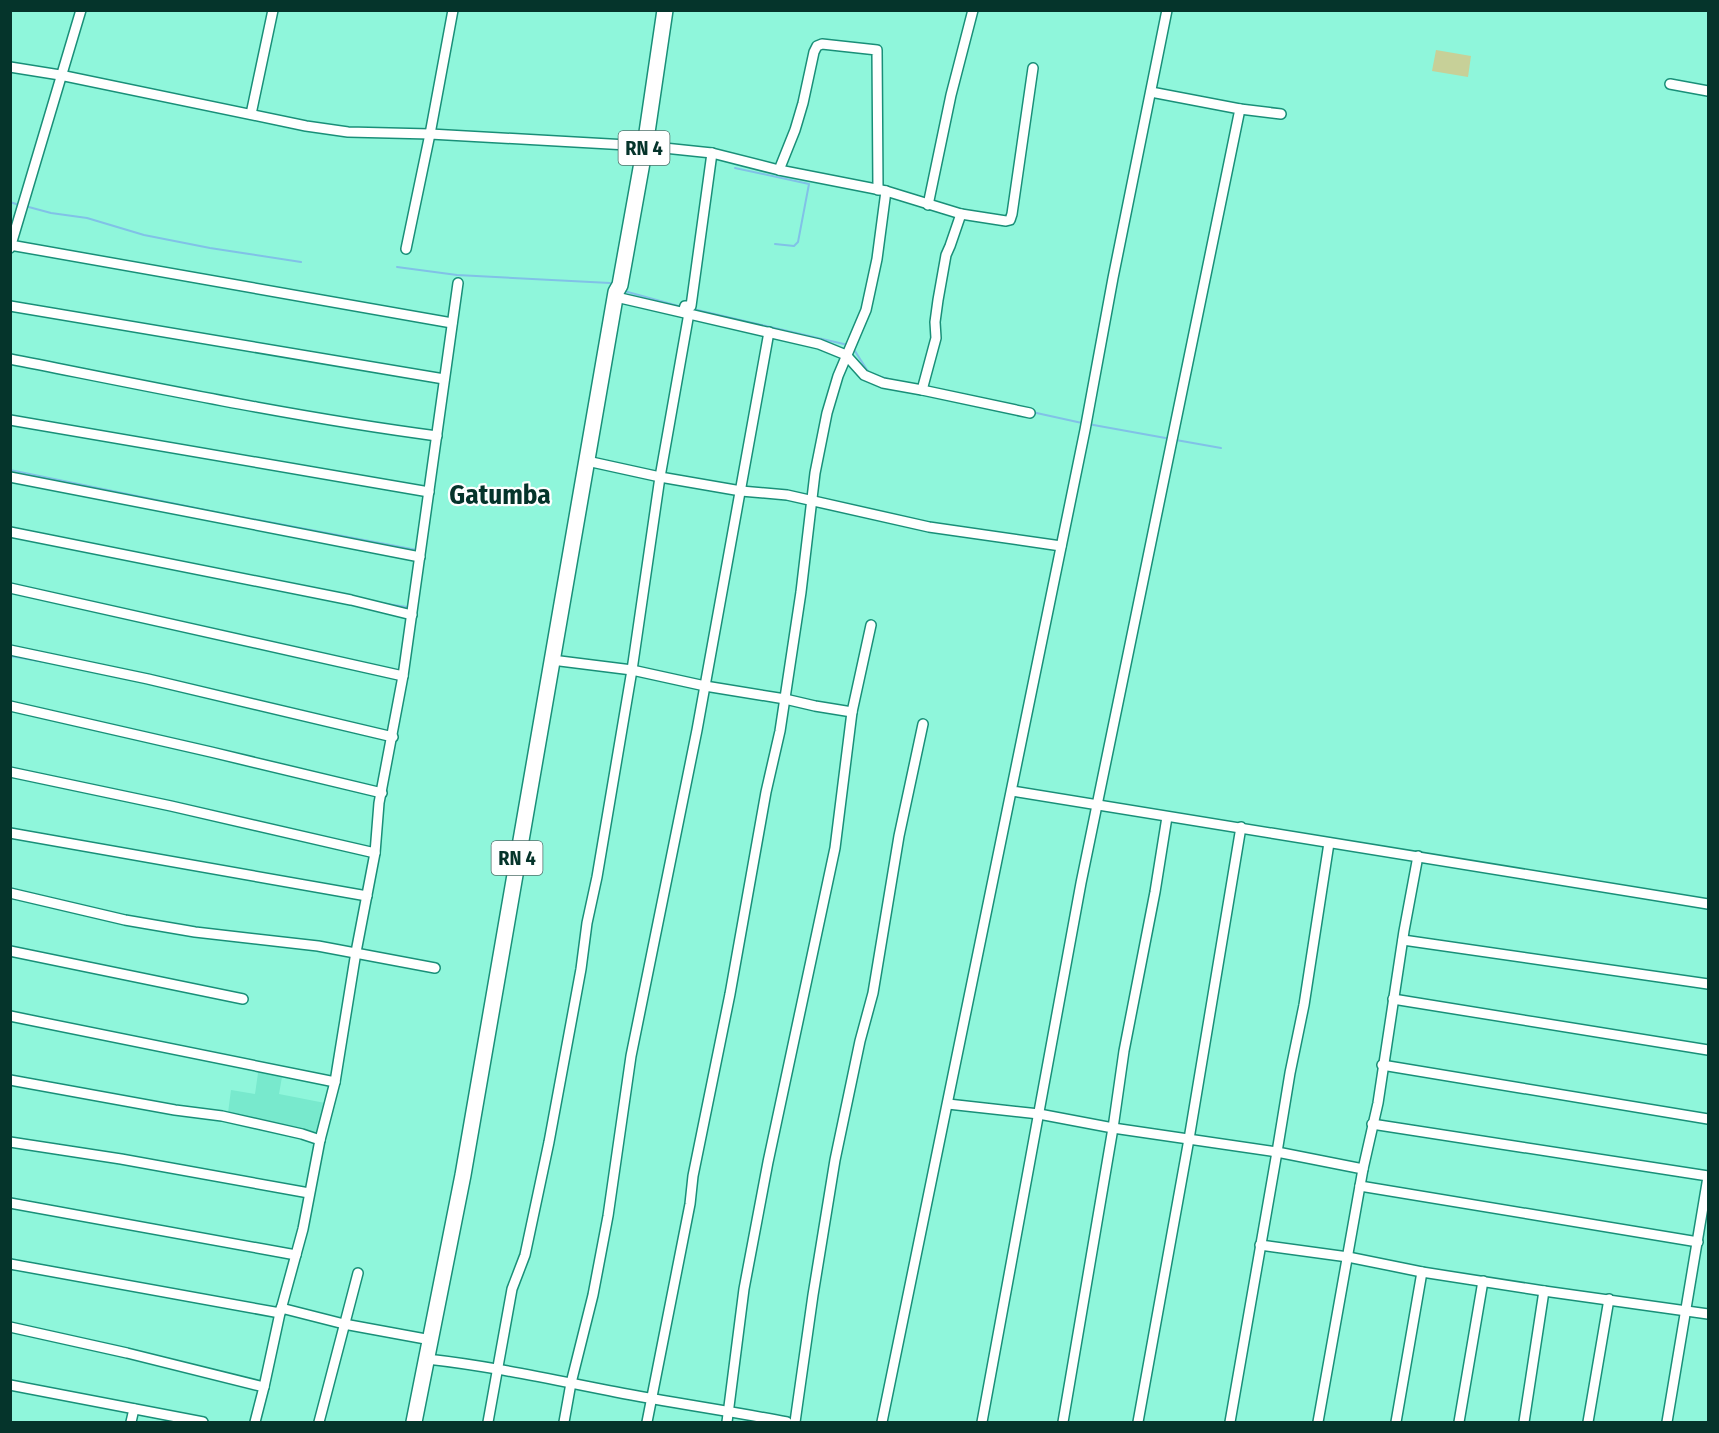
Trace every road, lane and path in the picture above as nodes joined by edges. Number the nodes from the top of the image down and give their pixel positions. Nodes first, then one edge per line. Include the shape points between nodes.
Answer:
1 (81, 10) edge
2 (273, 10) edge
3 (453, 10) edge
4 (665, 10) edge
5 (973, 10) edge
6 (1167, 10) edge
7 (10, 67) edge
8 (1034, 68) dead end
9 (60, 75) junction
10 (1670, 84) dead end
11 (1708, 91) edge
12 (1151, 92) junction
13 (1240, 109) junction
14 (250, 114) junction
15 (1281, 114) dead end
16 (430, 134) junction
17 (645, 146) junction
18 (711, 153) junction
19 (779, 170) junction
20 (882, 190) junction
21 (928, 205) junction
22 (961, 214) junction
23 (11, 246) edge
24 (406, 249) dead end
25 (458, 283) dead end
26 (616, 297) junction
27 (10, 306) edge
28 (686, 310) junction
29 (452, 323) junction
30 (769, 332) junction
31 (849, 348) junction
32 (10, 359) edge
33 (444, 379) junction
34 (923, 387) junction
35 (1030, 413) dead end
36 (10, 420) edge
37 (436, 436) junction
38 (587, 462) junction
39 (10, 477) edge
40 (660, 477) junction
41 (741, 490) junction
42 (429, 492) junction
43 (811, 502) junction
44 (10, 532) edge
45 (1061, 546) junction
46 (420, 556) junction
47 (10, 588) edge
48 (412, 615) junction
49 (871, 625) dead end
50 (10, 650) edge
51 (552, 660) junction
52 (632, 670) junction
53 (403, 676) junction
54 (705, 686) junction
55 (785, 699) junction
56 (10, 706) edge
57 (852, 712) junction
58 (923, 724) dead end
59 (393, 736) junction
60 (10, 772) edge
61 (1012, 791) junction
62 (382, 793) junction
63 (1097, 803) junction
64 (1167, 817) junction
65 (1241, 827) junction
66 (10, 833) edge
67 (1329, 843) junction
68 (375, 853) junction
69 (1418, 856) junction
70 (10, 892) edge
71 (367, 896) junction
72 (1708, 904) edge
73 (1403, 939) junction
74 (10, 951) edge
75 (356, 952) junction
76 (435, 968) dead end
77 (1708, 984) edge
78 (243, 999) dead end
79 (1393, 999) junction
80 (10, 1016) edge
81 (1708, 1050) edge
82 (1382, 1065) junction
83 (10, 1080) edge
84 (335, 1082) junction
85 (948, 1104) junction
86 (1040, 1114) junction
87 (1708, 1119) edge
88 (1372, 1124) junction
89 (1113, 1128) junction
90 (1189, 1139) junction
91 (320, 1140) junction
92 (10, 1142) edge
93 (1277, 1152) junction
94 (1363, 1169) junction
95 (1708, 1177) edge
96 (1360, 1186) junction
97 (309, 1193) junction
98 (10, 1203) edge
99 (1698, 1242) junction
100 (1260, 1245) junction
101 (296, 1255) junction
102 (1348, 1257) junction
103 (10, 1264) edge
104 (1422, 1272) junction
105 (358, 1273) dead end
106 (1483, 1281) junction
107 (1544, 1291) junction
108 (1609, 1299) junction
109 (280, 1310) junction
110 (1687, 1310) junction
111 (1708, 1314) edge
112 (344, 1324) junction
113 (10, 1327) edge
114 (431, 1340) junction
115 (427, 1359) junction
116 (497, 1370) junction
117 (571, 1383) junction
118 (10, 1385) edge
119 (264, 1387) junction
120 (652, 1399) junction
121 (134, 1409) junction
122 (730, 1411) junction
123 (131, 1422) edge
124 (203, 1422) edge
125 (255, 1422) edge
126 (320, 1422) edge
127 (414, 1422) edge
128 (488, 1422) edge
129 (564, 1422) edge
130 (647, 1422) edge
131 (727, 1422) edge
132 (787, 1422) edge
133 (795, 1422) edge
134 (882, 1422) edge
135 (982, 1422) edge
136 (1063, 1422) edge
137 (1138, 1422) edge
138 (1230, 1422) edge
139 (1318, 1422) edge
140 (1396, 1422) edge
141 (1459, 1422) edge
142 (1524, 1422) edge
143 (1588, 1422) edge
144 (1668, 1422) edge

1 - 9 street
2 - 14 street
3 - 16 street
4 - 17 main road, RN 4
5 - 21 street
6 - 12 street
7 - 9 street
8 - 22 street via 1010,219
9 - 14 street
9 - 23 street
10 - 11 street
12 - 13 street
12 - 45 street
13 - 15 street
13 - 63 street
14 - 16 street via 348,132
16 - 17 street
16 - 24 street
17 - 18 street
17 - 26 main road, RN 4
18 - 19 street
18 - 28 street via 691,306
19 - 20 street
19 - 20 street via 795,130 817,46 877,51
20 - 21 street
20 - 31 street via 877,259 866,310
21 - 22 street
22 - 34 street via 946,255 936,338
23 - 29 street
25 - 29 street
26 - 28 street
26 - 38 main road, RN 4
27 - 33 street
28 - 30 street
28 - 40 street
29 - 33 street
30 - 31 street
30 - 41 street
31 - 34 street via 864,375 883,384
31 - 43 street via 830,398
32 - 37 street via 359,426
33 - 37 street
34 - 35 street
36 - 42 street
37 - 42 street
38 - 40 street
38 - 51 main road, RN 4
39 - 46 street
40 - 41 street
40 - 52 street
41 - 43 street via 788,495
41 - 54 street
42 - 46 street
43 - 45 street via 929,527
43 - 55 street
44 - 48 street
45 - 61 street
46 - 48 street
47 - 53 street
48 - 53 street
49 - 57 street
50 - 59 street
51 - 52 street
51 - 114 main road, RN 4
52 - 54 street
52 - 116 street via 549,1142 525,1255 512,1289
53 - 59 street
54 - 55 street
54 - 117 street via 631,1056 593,1295
55 - 57 street
55 - 120 street
56 - 62 street
57 - 122 street via 835,848 744,1289
58 - 133 street via 899,836 873,993 835,1160
59 - 62 street
60 - 68 street
61 - 63 street
61 - 85 street
62 - 68 street
63 - 64 street
63 - 86 street
64 - 65 street
64 - 89 street
65 - 67 street
65 - 90 street
66 - 71 street
67 - 69 street
67 - 93 street
68 - 71 street
69 - 72 street
69 - 73 street
70 - 75 street via 125,920
71 - 75 street
73 - 77 street
73 - 79 street
74 - 78 street
75 - 76 street
75 - 84 street
79 - 81 street
79 - 82 street
80 - 84 street
82 - 87 street
82 - 88 street
83 - 91 street via 222,1116
84 - 91 street
85 - 86 street
85 - 134 street
86 - 89 street
86 - 135 street
88 - 94 street
88 - 95 street
89 - 90 street
89 - 136 street
90 - 93 street
90 - 137 street
91 - 97 street
92 - 97 street
93 - 94 street
93 - 100 street
94 - 96 street
95 - 99 street
96 - 99 street
96 - 102 street
97 - 101 street
98 - 101 street
99 - 110 street
100 - 102 street
100 - 138 street
101 - 109 street
102 - 104 street
102 - 139 street
103 - 109 street
104 - 106 street
104 - 140 street
105 - 112 street
106 - 107 street
106 - 141 street
107 - 108 street
107 - 142 street
108 - 110 street
108 - 143 street
109 - 112 street
109 - 119 street
110 - 111 street
110 - 144 street
112 - 114 street
112 - 126 street
113 - 119 street
114 - 115 main road, RN 4
115 - 116 street
115 - 127 main road, RN 4
116 - 117 street
116 - 128 street
117 - 120 street
117 - 129 street
118 - 121 street
119 - 125 street
120 - 122 street
120 - 130 street
121 - 123 street
121 - 124 street
122 - 131 street
122 - 132 street

